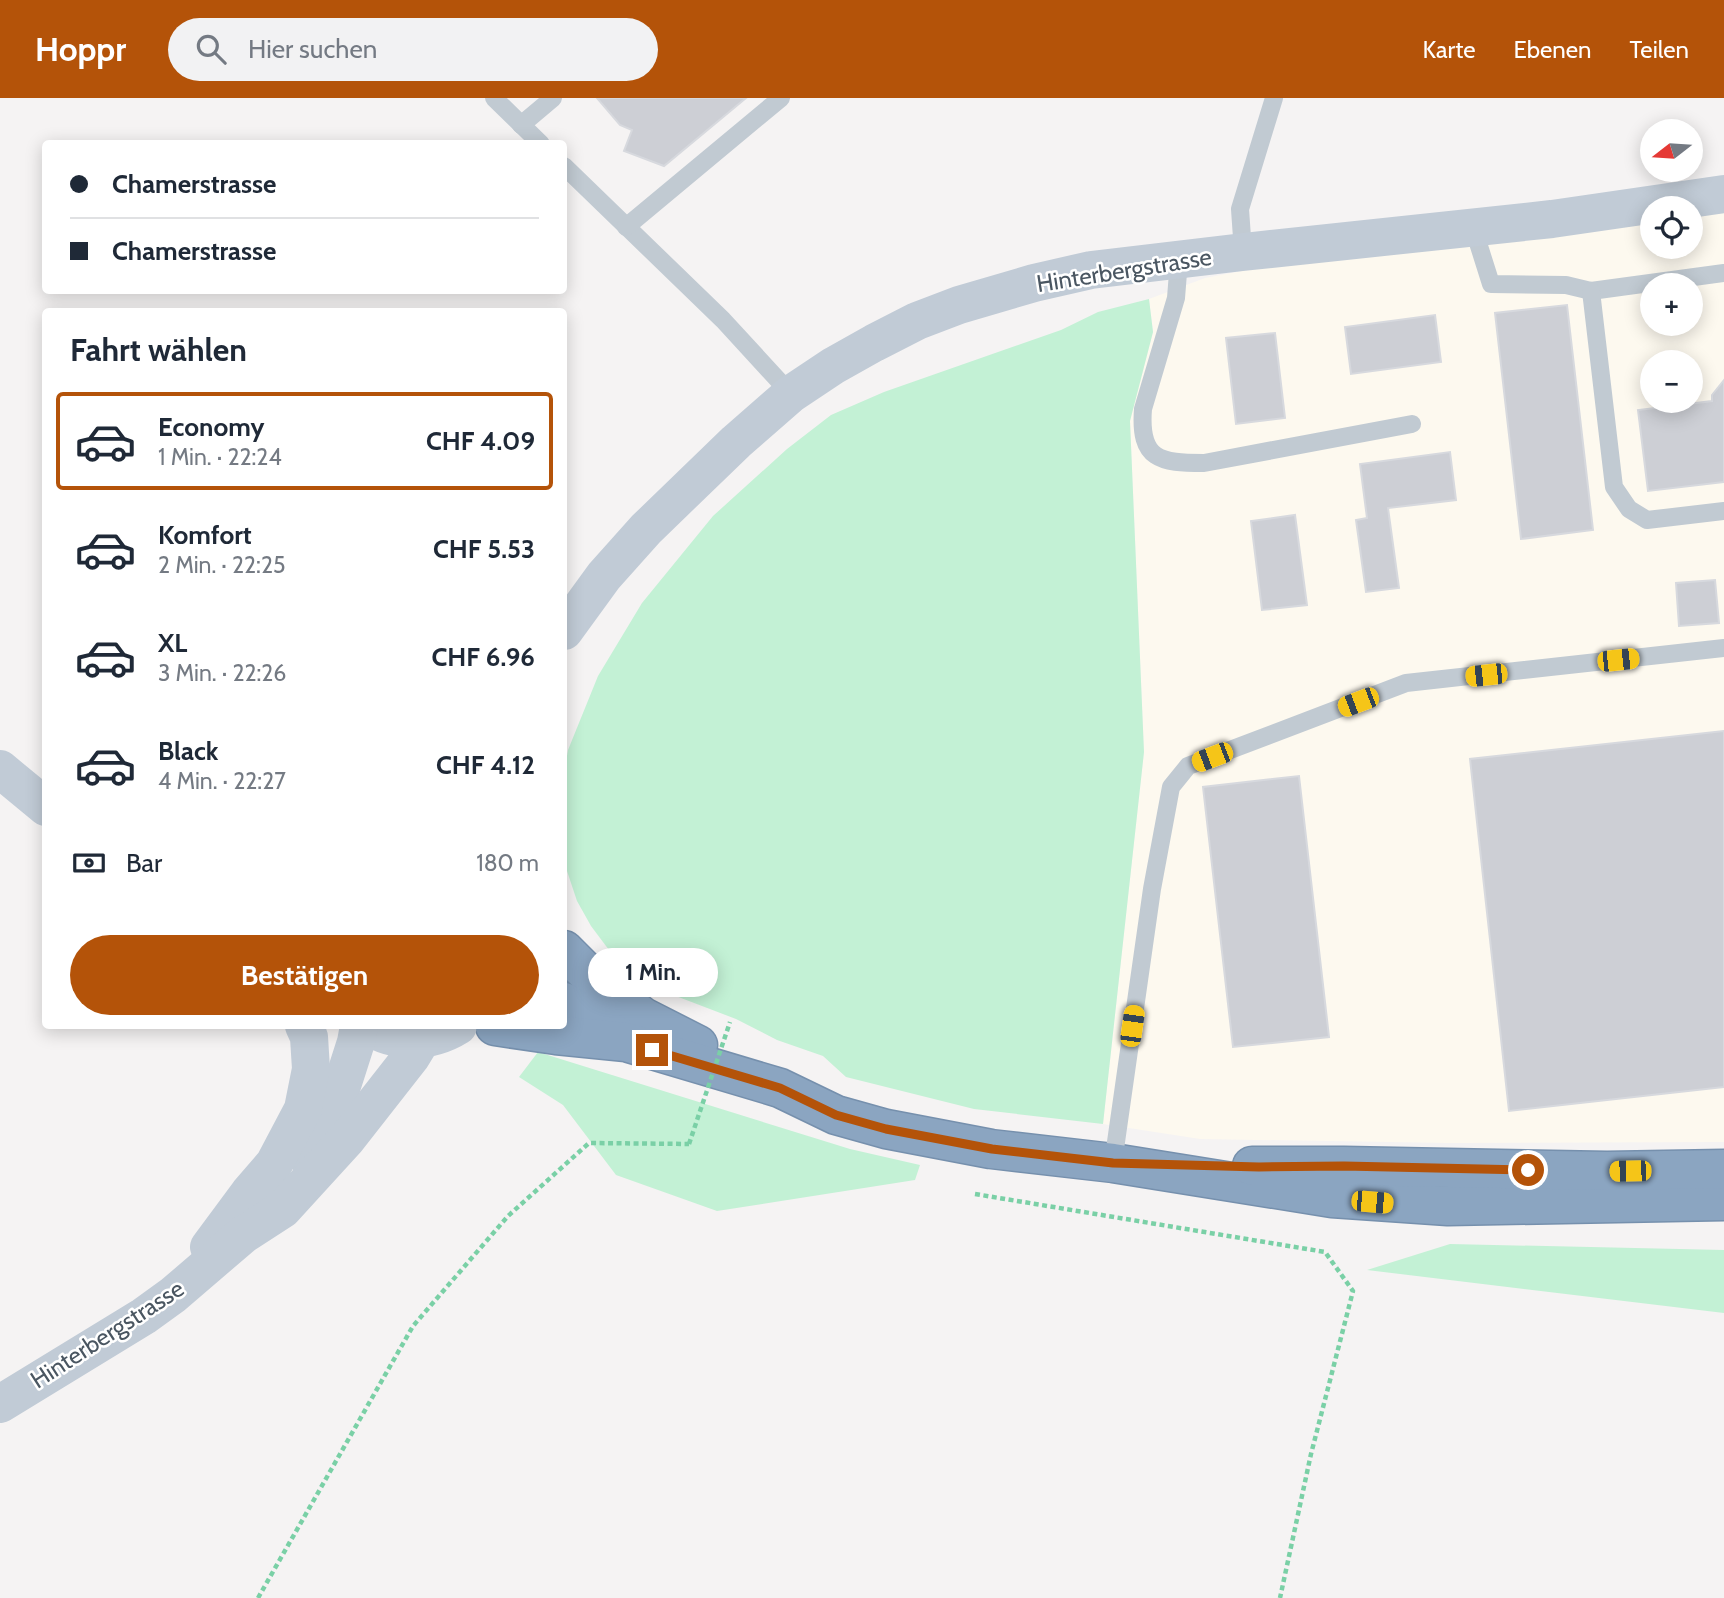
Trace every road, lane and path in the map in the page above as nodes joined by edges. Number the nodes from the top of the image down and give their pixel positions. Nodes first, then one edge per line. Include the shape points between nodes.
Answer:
1 (494, 98) edge
2 (553, 98) edge
3 (781, 98) edge
4 (1274, 98) edge
5 (521, 125) junction
6 (537, 140) edge
7 (567, 169) edge
8 (1724, 194) edge
9 (626, 227) junction
10 (1474, 227) junction
11 (1243, 252) junction
12 (1179, 260) junction
13 (1724, 273) edge
14 (1591, 291) junction
15 (791, 394) junction
16 (1412, 424) dead end
17 (1724, 511) edge
18 (567, 627) edge
19 (1724, 648) edge
20 (0, 768) edge
21 (42, 783) edge
22 (42, 804) edge
23 (567, 953) edge
24 (567, 1004) edge
25 (730, 1022) dead end
26 (305, 1029) edge
27 (358, 1029) edge
28 (374, 1029) edge
29 (451, 1029) edge
30 (515, 1029) edge
31 (422, 1039) junction
32 (626, 1042) junction
33 (780, 1088) junction
34 (1113, 1163) junction
35 (1724, 1168) edge
36 (975, 1194) dead end
37 (1724, 1201) edge
38 (243, 1235) junction
39 (173, 1295) junction
40 (0, 1404) edge
41 (258, 1598) edge
42 (1280, 1598) edge

1 - 5 lane
2 - 5 lane
3 - 9 lane
4 - 11 lane via 1240,209
5 - 6 lane
7 - 9 lane
8 - 10 street, Hinterbergstrasse
9 - 15 lane via 723,320
10 - 11 street, Hinterbergstrasse
10 - 14 lane via 1491,284 1566,285
11 - 12 street, Hinterbergstrasse
12 - 15 street, Hinterbergstrasse via 1091,270 958,305 874,343
12 - 16 lane via 1176,298 1141,425 1145,443 1155,456 1178,463 1204,463
13 - 14 lane
14 - 17 lane via 1614,487 1629,509 1647,520
15 - 18 street, Hinterbergstrasse via 646,529
19 - 34 lane via 1406,683 1188,766 1171,787 1168,799
20 - 21 street
20 - 22 street
23 - 33 highway via 643,1017
24 - 32 highway
25 - 41 path, bridge via 689,1144 589,1143 508,1216 413,1326
26 - 39 street via 311,1069 303,1109 274,1164
27 - 38 street, Hinterbergstrasse via 332,1117 307,1157
28 - 31 street via 389,1036
29 - 31 street
30 - 32 highway
31 - 38 street, Hinterbergstrasse via 346,1140 283,1209
32 - 33 highway
33 - 34 highway via 836,1115 886,1129 992,1149
34 - 35 highway via 1607,1171
34 - 37 highway via 1332,1198 1392,1203
36 - 42 path via 1325,1252 1353,1291
38 - 39 street, Hinterbergstrasse
39 - 40 street, Hinterbergstrasse

